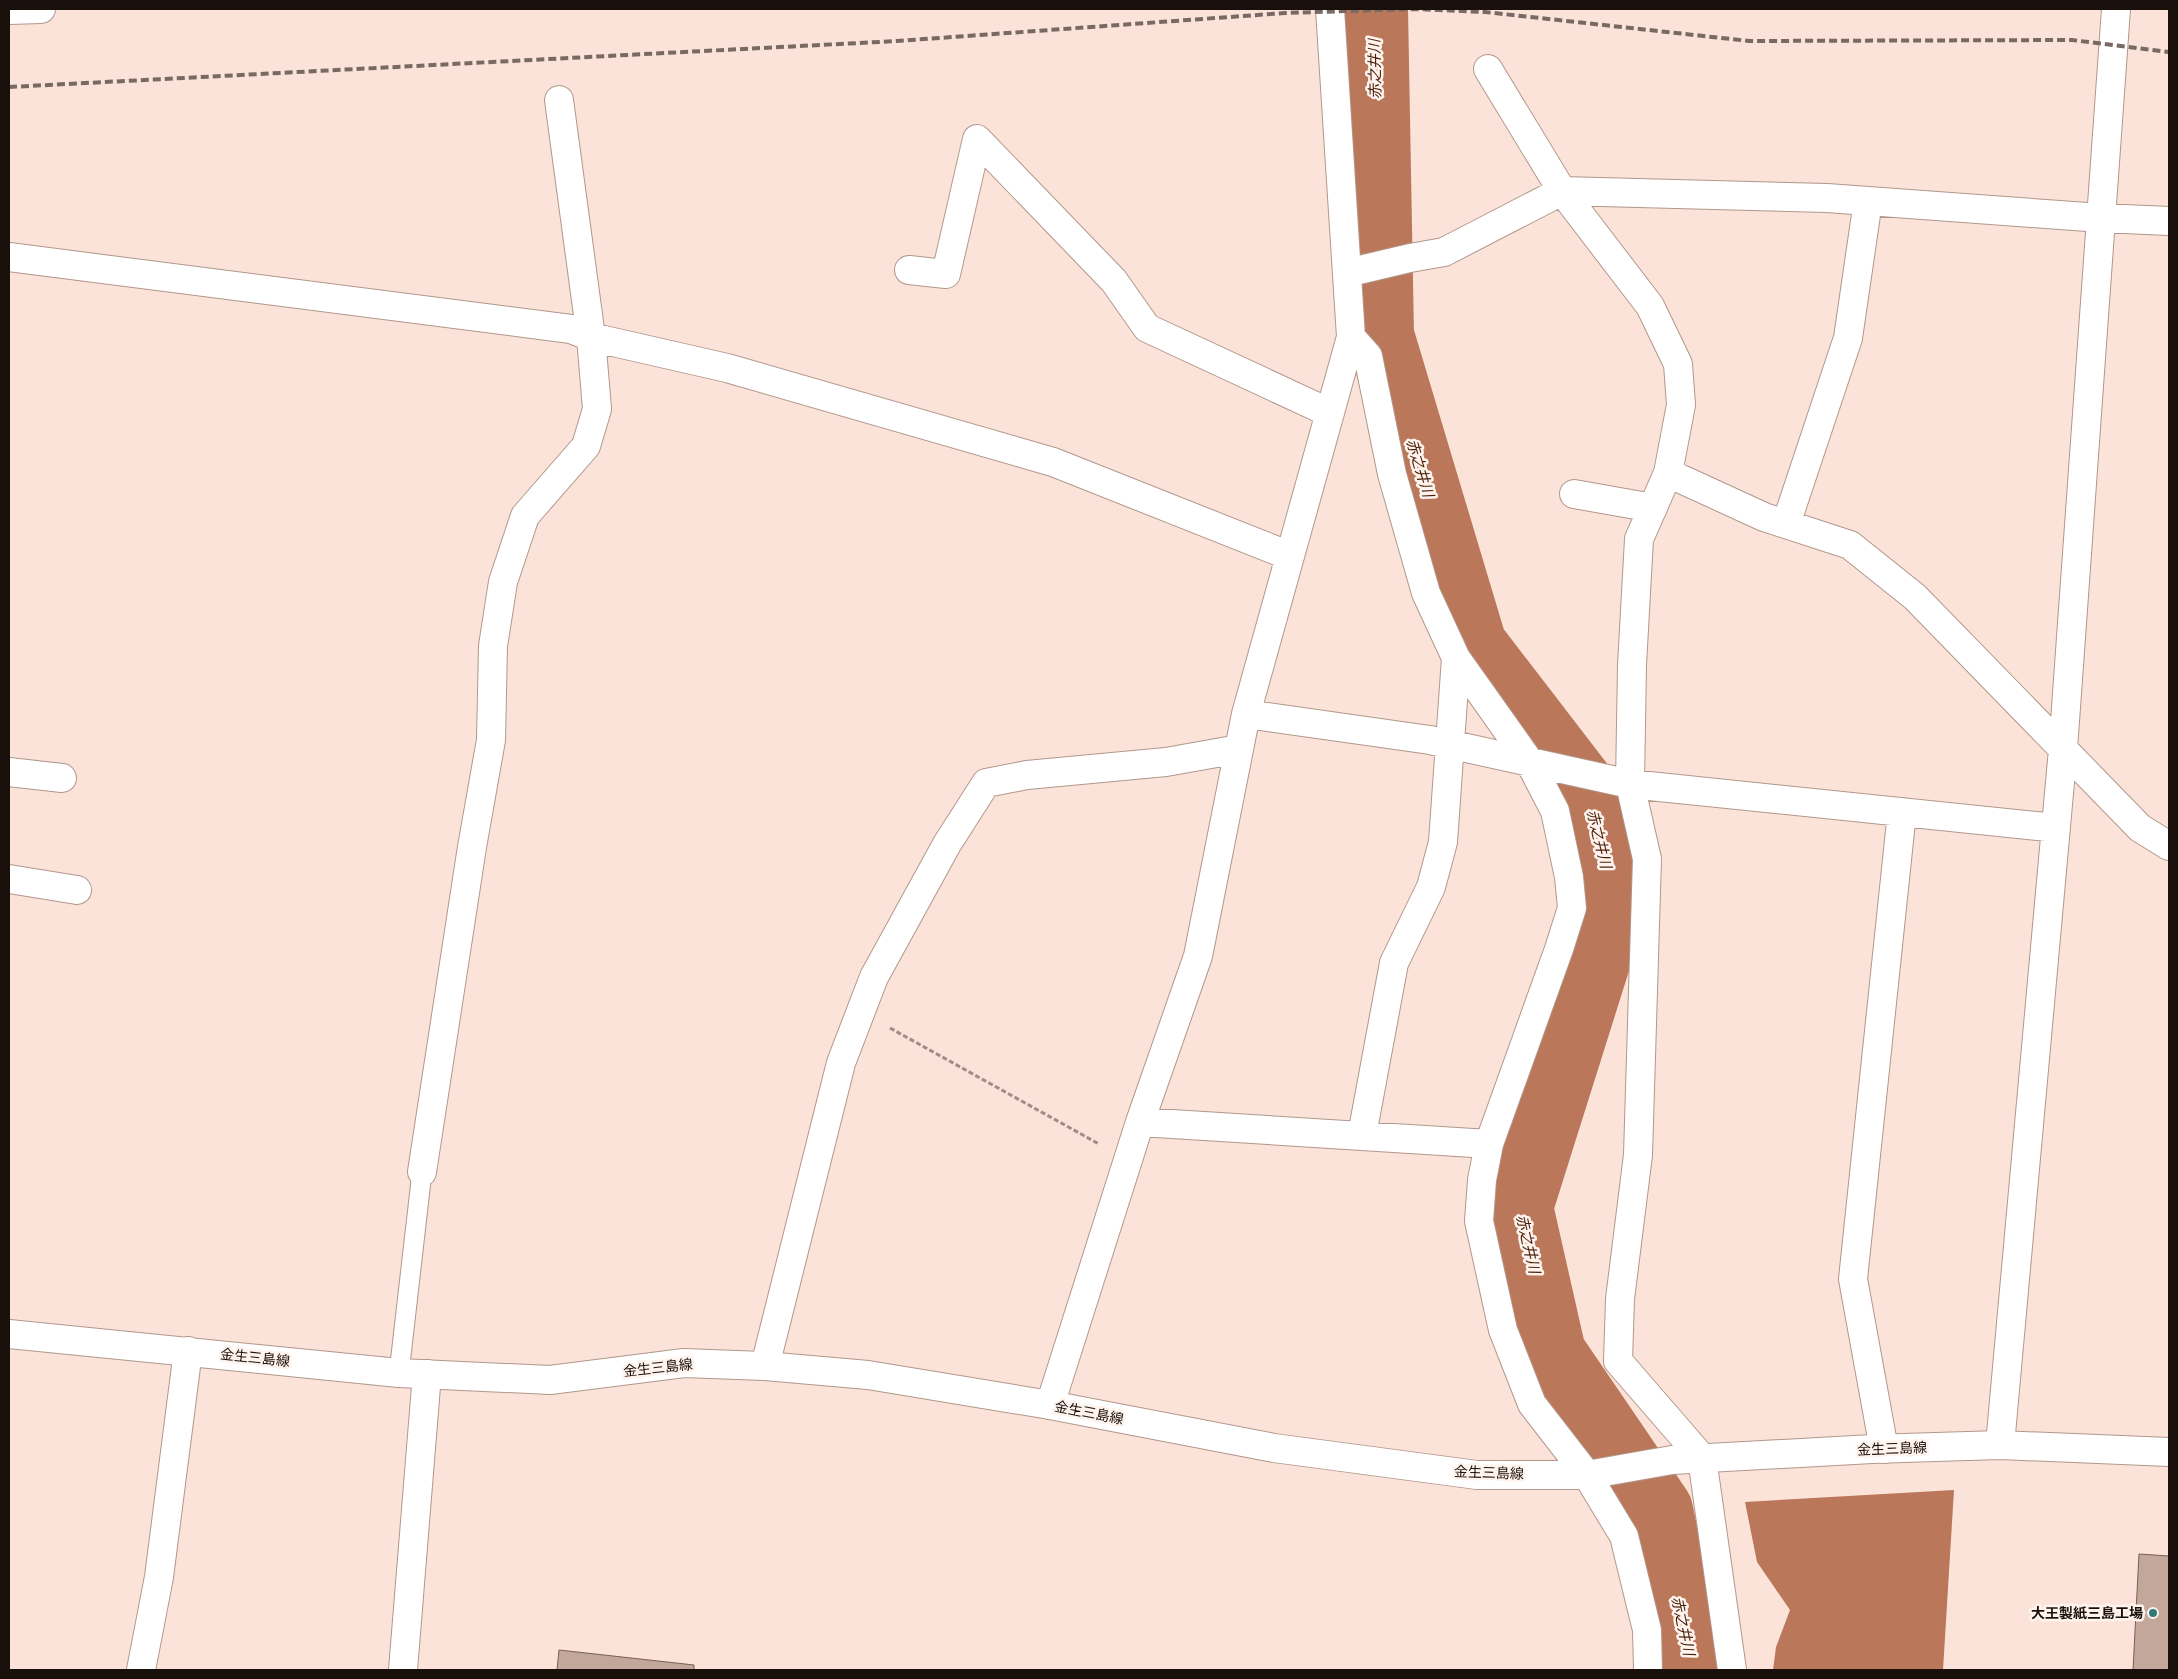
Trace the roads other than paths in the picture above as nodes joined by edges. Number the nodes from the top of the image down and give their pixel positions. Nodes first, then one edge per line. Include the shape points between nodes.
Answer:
1 (41, 9) edge
2 (1330, 9) edge
3 (2116, 9) edge
4 (9, 10) edge
5 (1488, 69) dead end
6 (558, 100) dead end
7 (1562, 191) junction
8 (1868, 201) junction
9 (2101, 218) junction
10 (2169, 221) edge
11 (9, 257) edge
12 (909, 270) dead end
13 (1356, 271) junction
14 (591, 337) junction
15 (1351, 337) junction
16 (1330, 413) junction
17 (1668, 473) junction
18 (1574, 494) dead end
19 (1653, 508) junction
20 (1786, 524) junction
21 (1290, 556) junction
22 (1456, 658) junction
23 (1246, 714) junction
24 (1449, 744) junction
25 (1239, 749) junction
26 (2063, 749) junction
27 (1536, 763) junction
28 (9, 772) edge
29 (62, 778) dead end
30 (1630, 784) junction
31 (1902, 812) junction
32 (2056, 828) junction
33 (2169, 846) edge
34 (9, 879) edge
35 (77, 890) dead end
36 (1140, 1122) junction
37 (1362, 1135) junction
38 (1489, 1144) junction
39 (422, 1172) joint
40 (9, 1334) edge
41 (188, 1351) junction
42 (765, 1366) junction
43 (399, 1373) junction
44 (427, 1374) junction
45 (1050, 1405) junction
46 (2000, 1445) junction
47 (1884, 1449) junction
48 (2169, 1452) edge
49 (1702, 1458) junction
50 (1597, 1473) junction
51 (141, 1670) edge
52 (403, 1670) edge
53 (1648, 1670) edge
54 (1732, 1670) edge

1 - 4 street
2 - 13 street
3 - 9 street
5 - 7 street
6 - 14 street
7 - 8 street
7 - 13 street via 1444,252
7 - 17 street via 1650,306 1678,364 1681,405
8 - 9 street
8 - 20 street via 1848,338
9 - 10 street
9 - 26 street
11 - 14 street via 571,329
12 - 16 street via 946,274 977,139 1114,281 1147,328
13 - 15 street
14 - 21 street via 727,368 1053,462
14 - 39 street via 597,409 586,446 525,516 503,582 493,646 491,740
15 - 16 street
15 - 22 street via 1368,356 1392,474 1426,593
16 - 21 street
17 - 19 street
17 - 20 street
18 - 19 street
19 - 30 street via 1639,539
20 - 26 street via 1850,545 1915,597
21 - 23 street
22 - 24 street
22 - 27 street
23 - 24 street
23 - 25 street
24 - 27 street
24 - 37 street via 1443,842 1431,887 1394,963
25 - 36 street via 1198,956
25 - 42 street via 1166,762 1027,775 986,784 947,844 874,977 841,1063
26 - 32 street
26 - 33 street via 2140,828
27 - 30 street
27 - 38 street via 1555,811 1572,908
28 - 29 street
30 - 31 street
30 - 49 street via 1647,859 1638,1155 1620,1299 1618,1361
31 - 32 street
31 - 47 street via 1853,1279
32 - 46 street
34 - 35 street
36 - 37 street
36 - 45 street
37 - 38 street
38 - 50 street via 1482,1180 1480,1221 1504,1330 1532,1404
39 - 43 lane
40 - 41 street, 金生三島線
41 - 43 street, 金生三島線
41 - 51 street via 159,1578
42 - 44 street, 金生三島線 via 684,1363 550,1380
42 - 45 street, 金生三島線 via 868,1375
43 - 44 street, 金生三島線
44 - 52 street
45 - 50 street, 金生三島線 via 1274,1448 1477,1475
46 - 47 street, 金生三島線
46 - 48 street, 金生三島線
47 - 49 street, 金生三島線
49 - 50 street, 金生三島線
49 - 54 street
50 - 53 street via 1624,1536 1647,1630

